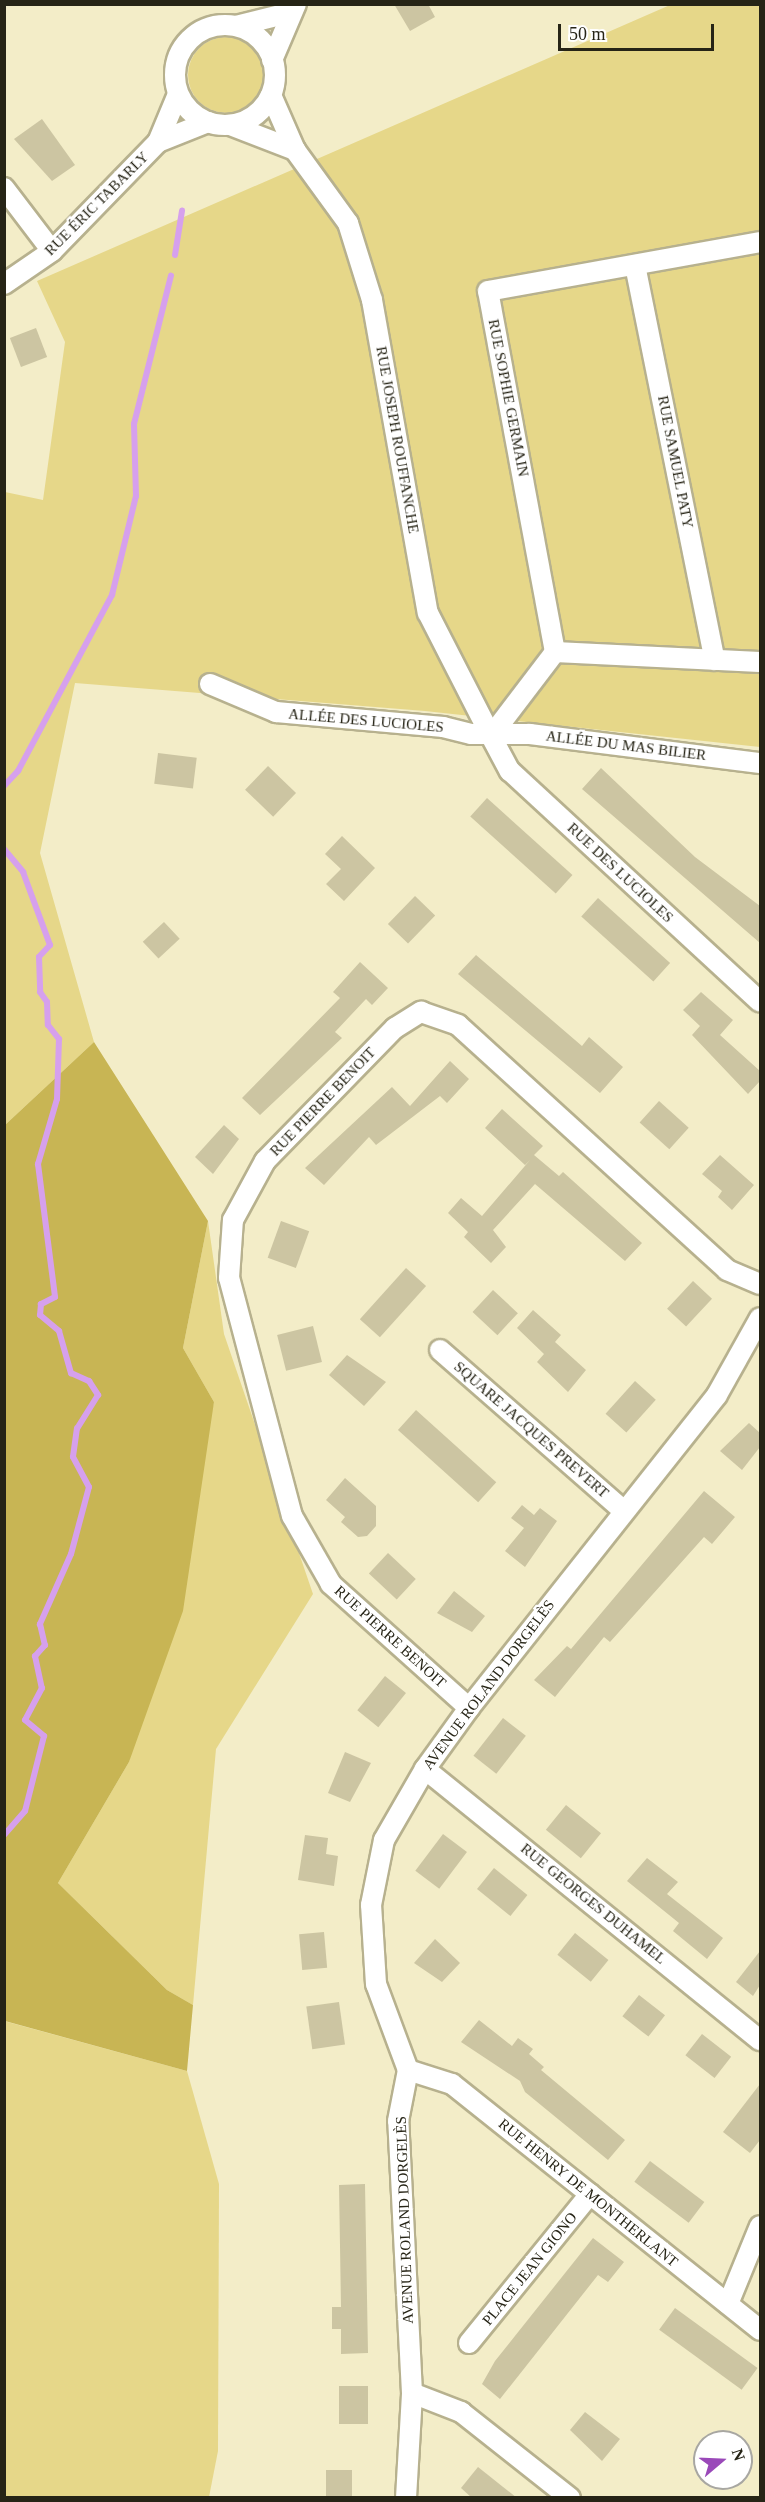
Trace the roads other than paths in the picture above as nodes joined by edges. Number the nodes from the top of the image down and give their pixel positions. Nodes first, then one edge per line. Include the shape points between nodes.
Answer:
1 (292, 9) edge
2 (236, 26) junction
3 (272, 60) junction
4 (178, 94) junction
5 (271, 94) junction
6 (208, 122) junction
7 (230, 125) junction
8 (158, 142) junction
9 (295, 150) junction
10 (4, 188) edge
11 (760, 242) edge
12 (52, 251) junction
13 (635, 265) junction
14 (4, 284) edge
15 (555, 652) junction
16 (715, 660) junction
17 (760, 662) edge
18 (210, 684) dead end
19 (491, 736) junction
20 (760, 763) edge
21 (760, 1002) edge
22 (760, 1284) edge
23 (760, 1318) edge
24 (440, 1350) dead end
25 (623, 1510) junction
26 (469, 1708) junction
27 (424, 1769) junction
28 (760, 2040) edge
29 (408, 2070) junction
30 (590, 2194) junction
31 (760, 2226) edge
32 (728, 2304) junction
33 (760, 2330) edge
34 (469, 2343) dead end
35 (412, 2393) junction
36 (406, 2498) edge
37 (570, 2498) edge

1 - 2 street
1 - 3 street
2 - 3 street via 258,39
2 - 4 street via 208,27 184,45 176,61
3 - 5 street
4 - 6 street
4 - 8 street, RUE ÉRIC TABARLY
5 - 7 street via 254,115
5 - 9 street
6 - 7 street
6 - 8 street, RUE ÉRIC TABARLY
7 - 9 street
8 - 12 street, RUE ÉRIC TABARLY
9 - 19 street, RUE JOSEPH ROUFFANCHE via 348,223 372,300 428,613
10 - 12 street
11 - 13 street
12 - 14 street, RUE ÉRIC TABARLY
13 - 15 street, RUE SOPHIE GERMAIN via 488,291
13 - 16 street, RUE SAMUEL PATY
15 - 16 street
15 - 19 street
16 - 17 street
18 - 19 street, ALLÉE DES LUCIOLES via 276,712
19 - 20 street, ALLÉE DU MAS BILIER via 530,734
19 - 21 street, RUE DES LUCIOLES via 510,771
22 - 26 street, RUE PIERRE BENOIT via 727,1270 458,1025 421,1012 395,1028 265,1161 233,1220 229,1278 292,1516 331,1584
23 - 25 street, AVENUE ROLAND DORGELÈS via 717,1395
24 - 25 street, SQUARE JACQUES PREVERT
25 - 26 street, AVENUE ROLAND DORGELÈS
26 - 27 street, AVENUE ROLAND DORGELÈS
27 - 28 street, RUE GEORGES DUHAMEL
27 - 29 street, AVENUE ROLAND DORGELÈS via 384,1840 371,1905 376,1984
29 - 30 street, RUE HENRY DE MONTHERLANT via 452,2084
29 - 35 street, AVENUE ROLAND DORGELÈS via 398,2121
30 - 32 street, RUE HENRY DE MONTHERLANT
30 - 34 street, PLACE JEAN GIONO
31 - 32 street
32 - 33 street, RUE HENRY DE MONTHERLANT
35 - 36 street, AVENUE ROLAND DORGELÈS
35 - 37 street via 461,2412

